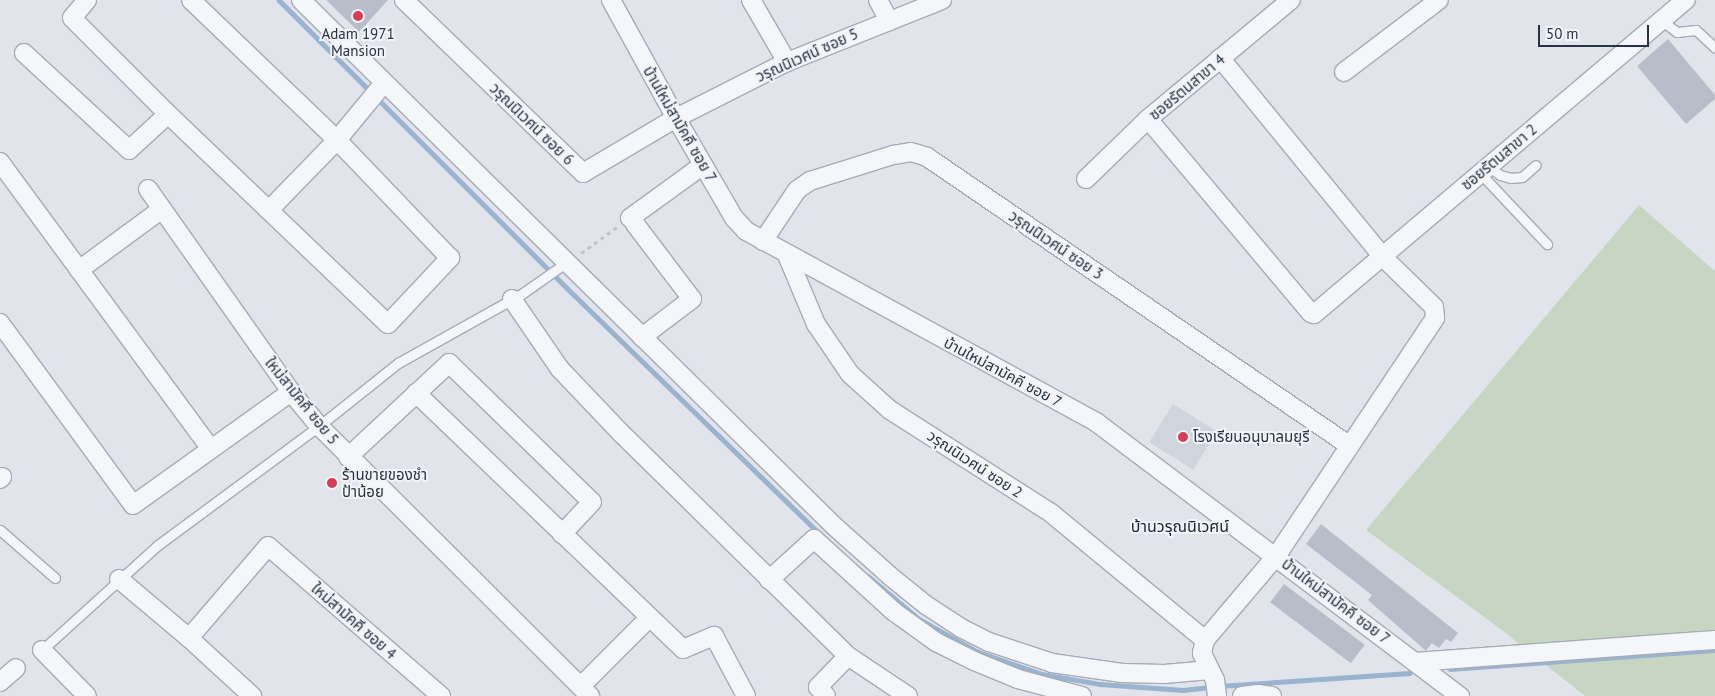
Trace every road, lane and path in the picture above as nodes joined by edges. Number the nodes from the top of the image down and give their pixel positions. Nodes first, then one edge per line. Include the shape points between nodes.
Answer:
1 (87, 0) edge
2 (191, 0) edge
3 (301, 0) edge
4 (404, 0) edge
5 (611, 0) edge
6 (751, 0) edge
7 (878, 0) edge
8 (942, 0) edge
9 (1291, 0) edge
10 (1439, 0) edge
11 (1686, 0) edge
12 (1661, 20) junction
13 (889, 21) junction
14 (1715, 48) edge
15 (24, 53) dead end
16 (1220, 58) junction
17 (787, 62) junction
18 (1344, 72) dead end
19 (384, 83) junction
20 (168, 114) junction
21 (676, 118) junction
22 (1148, 119) junction
23 (336, 140) junction
24 (0, 162) edge
25 (703, 165) junction
26 (1536, 165) dead end
27 (1484, 169) junction
28 (1086, 179) dead end
29 (148, 190) dead end
30 (162, 209) junction
31 (269, 210) junction
32 (633, 221) junction
33 (763, 241) junction
34 (1547, 244) dead end
35 (787, 255) junction
36 (1383, 257) junction
37 (564, 265) junction
38 (79, 270) junction
39 (512, 299) junction
40 (1, 325) edge
41 (642, 336) junction
42 (291, 392) junction
43 (416, 393) junction
44 (319, 426) junction
45 (1350, 446) junction
46 (211, 449) junction
47 (348, 458) junction
48 (0, 530) edge
49 (562, 534) junction
50 (1277, 556) junction
51 (55, 578) dead end
52 (119, 579) junction
53 (769, 580) junction
54 (649, 618) junction
55 (189, 638) junction
56 (1205, 640) junction
57 (1715, 640) edge
58 (42, 650) joint
59 (848, 656) junction
60 (1415, 662) junction
61 (16, 668) dead end
62 (0, 682) edge
63 (1215, 685) edge
64 (585, 691) edge
65 (84, 695) edge
66 (252, 696) edge
67 (441, 696) edge
68 (746, 696) edge
69 (826, 696) edge
70 (908, 696) edge
71 (1082, 696) edge
72 (1242, 696) edge
73 (1272, 696) edge
74 (1460, 696) edge

1 - 20 street via 72,18
2 - 23 street
3 - 19 street
4 - 21 street, วรุณนิเวศน์ ซอย 6 via 583,173
5 - 21 street, บ้านใหม่สามัคคี ซอย 7
6 - 17 street
7 - 13 street
8 - 13 street, วรุณนิเวศน์ ซอย 5
9 - 16 street, ซอยรัตนสาขา 4
10 - 18 street
11 - 12 street, ซอยรัตนสาขา 2
12 - 14 lane via 1677,32 1696,30
12 - 27 street, ซอยรัตนสาขา 2
13 - 17 street, วรุณนิเวศน์ ซอย 5
15 - 20 street via 129,150
16 - 22 street, ซอยรัตนสาขา 4
16 - 36 street
17 - 21 street, วรุณนิเวศน์ ซอย 5
19 - 23 street
19 - 37 street
20 - 31 street
21 - 25 street, บ้านใหม่สามัคคี ซอย 7
22 - 28 street, ซอยรัตนสาขา 4
22 - 36 street, ซอยรัตนสาขา 2 via 1311,313 1314,314
23 - 31 street
23 - 31 street via 450,258 388,324
24 - 38 street
25 - 32 street
25 - 33 street, บ้านใหม่สามัคคี ซอย 7 via 734,218 746,231
26 - 27 lane via 1522,177 1511,178
27 - 34 lane
27 - 36 street, ซอยรัตนสาขา 2
29 - 30 street, ใหม่สามัคคี ซอย 5
30 - 38 street
30 - 42 street, ใหม่สามัคคี ซอย 5
32 - 37 path
32 - 41 street via 692,299
33 - 35 street, บ้านใหม่สามัคคี ซอย 7
33 - 45 street, วรุณนิเวศน์ ซอย 3 via 797,190 810,181 893,155 911,152 927,157
35 - 50 street, บ้านใหม่สามัคคี ซอย 7 via 1096,422
35 - 56 street, วรุณนิเวศน์ ซอย 2 via 816,324 850,374 890,410 1050,513
36 - 45 street via 1434,307 1434,318
37 - 39 lane
37 - 41 street
38 - 46 street
39 - 44 lane via 398,363
39 - 53 street via 560,368
40 - 46 street via 133,505
41 - 63 street via 833,526 926,605 961,628 1017,653 1085,669
42 - 44 street, ใหม่สามัคคี ซอย 5
42 - 46 street
43 - 47 street
43 - 49 street
43 - 49 street via 449,363 592,502
44 - 47 street, ใหม่สามัคคี ซอย 5
44 - 52 lane via 158,545
45 - 50 street
47 - 64 street, ใหม่สามัคคี ซอย 5
48 - 51 lane
49 - 54 street
50 - 56 street
50 - 60 street, บ้านใหม่สามัคคี ซอย 7
52 - 55 street
52 - 58 lane
53 - 59 street
53 - 71 street via 814,540 893,611 936,642 1018,679
54 - 64 street
54 - 68 street via 683,649 714,636
55 - 66 street
55 - 67 street, ใหม่สามัคคี ซอย 4 via 268,546
56 - 63 street via 1202,653
57 - 60 street
58 - 65 street
59 - 69 street via 818,688
59 - 70 street
60 - 74 street, บ้านใหม่สามัคคี ซอย 7
61 - 62 street
72 - 73 street

